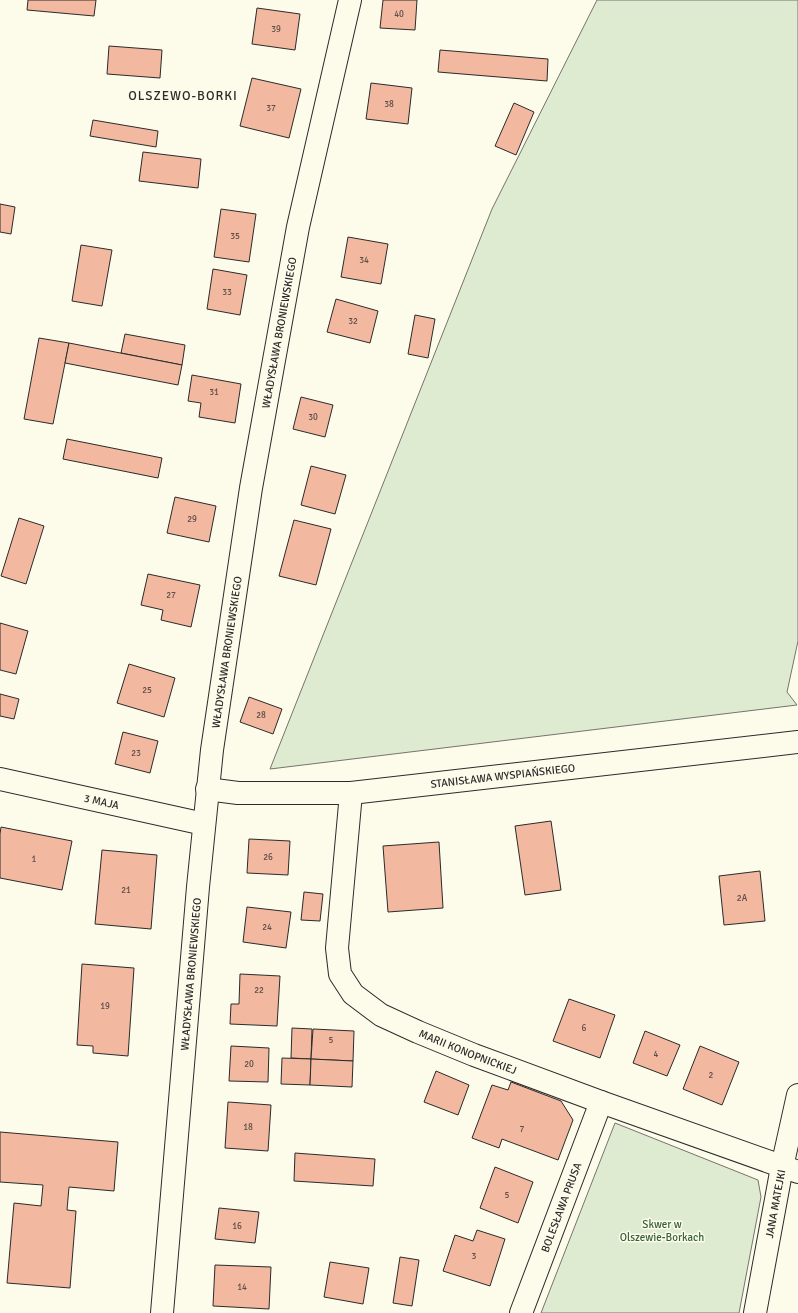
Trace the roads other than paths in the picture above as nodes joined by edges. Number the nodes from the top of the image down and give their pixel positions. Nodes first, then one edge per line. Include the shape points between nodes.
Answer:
1 (350, 0) edge
2 (798, 742) edge
3 (0, 779) edge
4 (208, 789) junction
5 (351, 793) junction
6 (204, 824) junction
7 (798, 1095) edge
8 (601, 1102) junction
9 (790, 1169) edge
10 (162, 1313) edge
11 (521, 1313) edge
12 (755, 1313) edge

1 - 4 street, WŁADYSŁAWA BRONIEWSKIEGO via 295,242 251,488
2 - 5 street, STANISŁAWA WYSPIAŃSKIEGO
3 - 6 street, 3 MAJA
4 - 5 street, STANISŁAWA WYSPIAŃSKIEGO via 238,793
4 - 6 street, WŁADYSŁAWA BRONIEWSKIEGO
5 - 8 street, MARII KONOPNICKIEJ via 337,948 340,974 353,994 382,1015 418,1032
6 - 10 street, WŁADYSŁAWA BRONIEWSKIEGO
7 - 9 street, JANA MATEJKI
8 - 9 street, MARII KONOPNICKIEJ
8 - 11 street, BOLESŁAWA PRUSA
9 - 12 street, JANA MATEJKI

